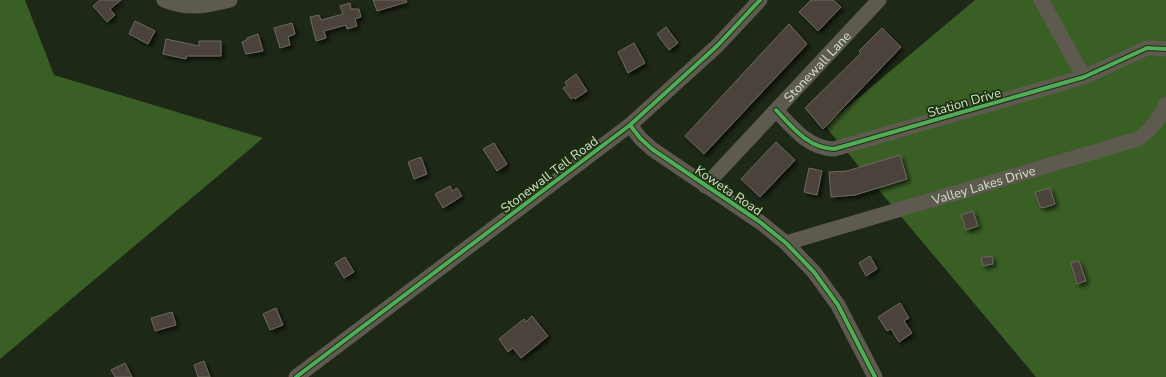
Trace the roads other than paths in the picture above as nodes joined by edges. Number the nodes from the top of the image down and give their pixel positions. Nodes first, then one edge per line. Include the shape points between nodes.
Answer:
1 (164, 0) edge
2 (230, 0) edge
3 (760, 0) edge
4 (879, 0) edge
5 (1041, 0) edge
6 (1166, 49) edge
7 (1084, 78) junction
8 (1166, 104) edge
9 (776, 110) junction
10 (630, 125) junction
11 (705, 186) junction
12 (786, 243) junction
13 (296, 377) edge
14 (876, 377) edge

1 - 2 street via 181,6 200,7
3 - 10 street, Stonewall Tell Road via 712,51
4 - 9 street, Stonewall Lane
5 - 7 street
6 - 7 street, Station Drive via 1147,48
7 - 9 street, Station Drive via 834,149 814,145 800,135
8 - 12 street, Valley Lakes Drive via 1159,119 1138,139
9 - 11 street, Stonewall Lane
10 - 11 street, Koweta Road via 652,149
10 - 13 street, Stonewall Tell Road
11 - 12 street, Koweta Road via 760,222
12 - 14 street, Koweta Road via 814,272 838,305

